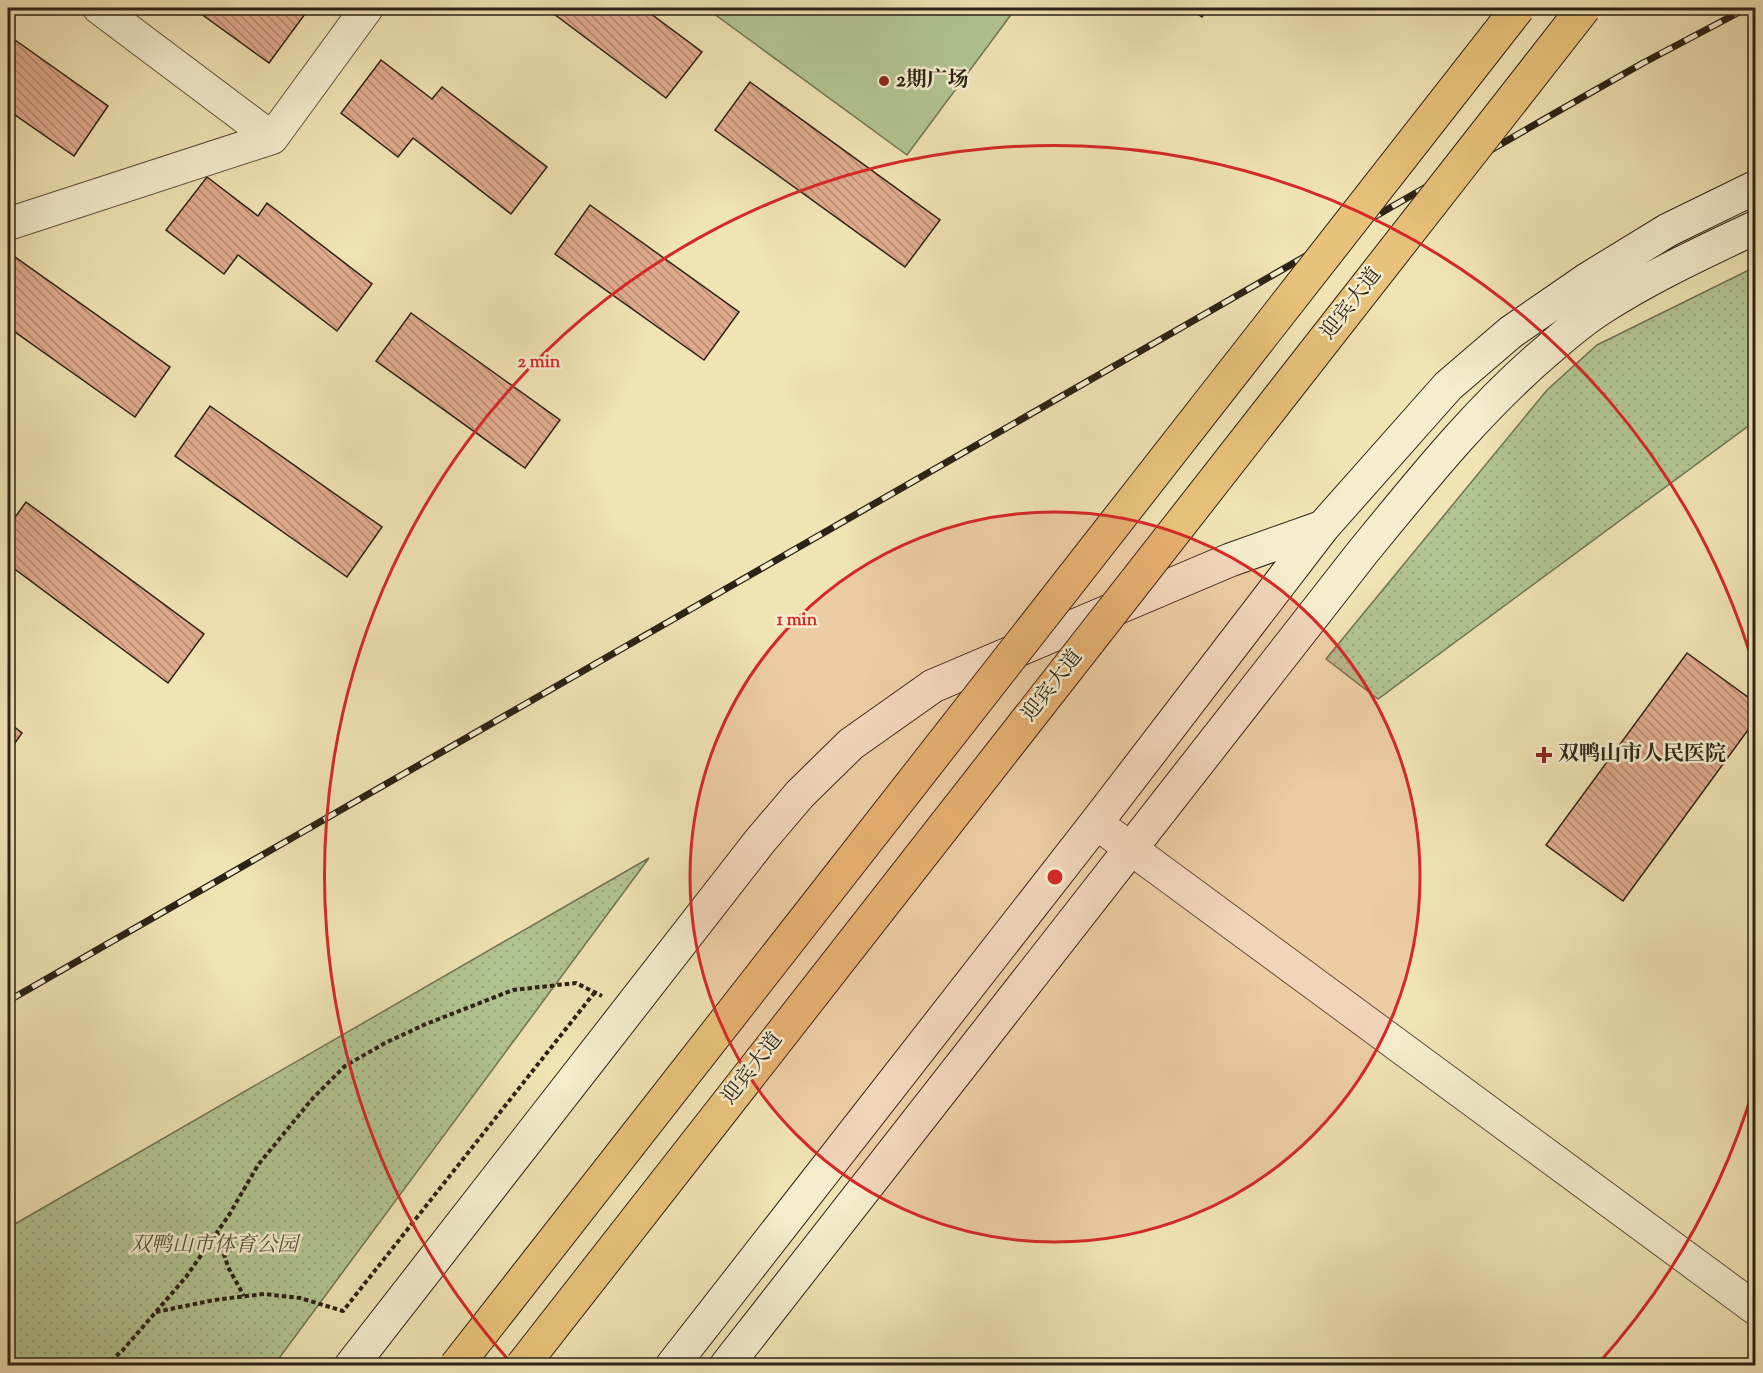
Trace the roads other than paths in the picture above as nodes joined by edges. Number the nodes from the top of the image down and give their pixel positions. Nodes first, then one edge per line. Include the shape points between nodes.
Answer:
1 (99, 8) edge
2 (367, 8) edge
3 (1518, 8) edge
4 (1584, 8) edge
5 (272, 138) junction
6 (1755, 187) edge
7 (8, 224) edge
8 (1755, 226) edge
9 (1323, 527) junction
10 (1096, 823) junction
11 (1129, 848) junction
12 (1755, 1309) edge
13 (351, 1365) edge
14 (456, 1365) edge
15 (522, 1365) edge
16 (672, 1365) edge
17 (726, 1365) edge

1 - 5 street
2 - 5 street
3 - 14 main road, bridge
4 - 15 main road, 迎宾大道, bridge
5 - 7 street
6 - 9 main road via 1668,230 1512,332 1448,386
8 - 11 main road via 1601,308 1492,401 1362,553
9 - 10 main road
9 - 13 main road via 1230,560 933,686 851,744 760,841
10 - 11 street
10 - 16 main road
11 - 12 street
11 - 17 main road

